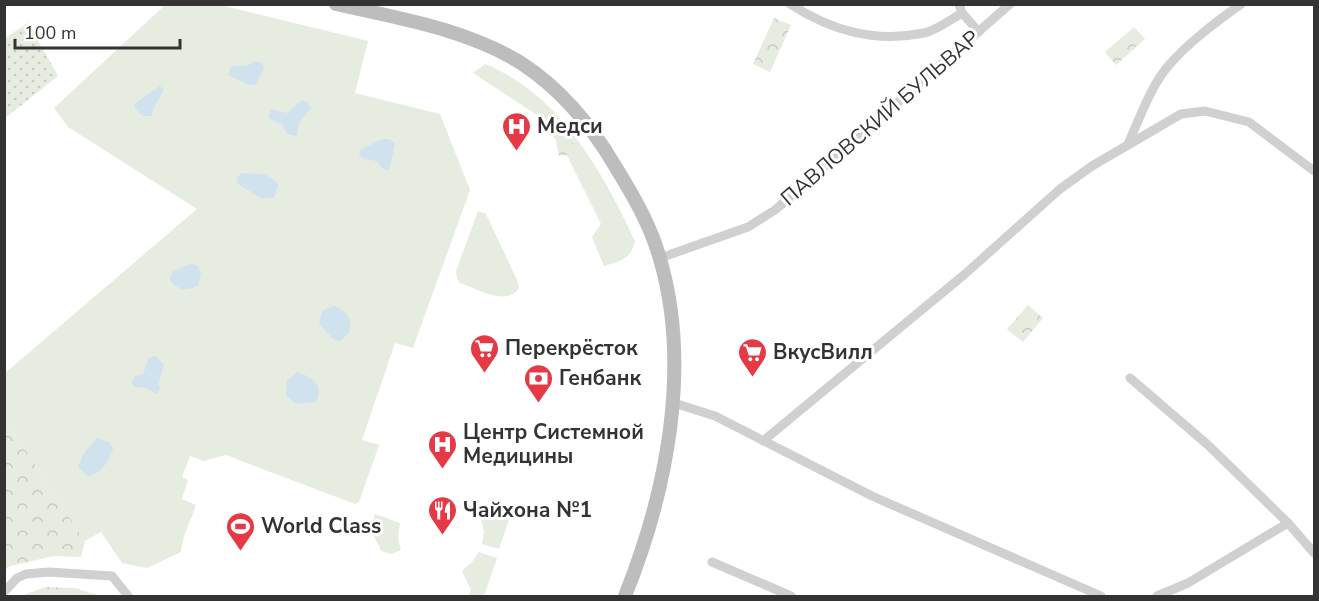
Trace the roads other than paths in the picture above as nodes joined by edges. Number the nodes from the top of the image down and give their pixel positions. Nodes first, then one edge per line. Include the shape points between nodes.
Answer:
1 (336, 4) edge
2 (790, 4) edge
3 (1010, 4) edge
4 (1241, 4) edge
5 (961, 9) edge
6 (979, 32) junction
7 (1128, 144) junction
8 (1314, 171) edge
9 (660, 258) junction
10 (1130, 378) dead end
11 (671, 402) junction
12 (763, 441) junction
13 (1288, 523) junction
14 (1314, 553) edge
15 (712, 562) dead end
16 (4, 592) edge
17 (128, 596) edge
18 (625, 597) edge
19 (791, 597) edge
20 (1101, 597) edge
21 (1157, 597) edge

1 - 9 main road via 471,39 512,58 544,80 569,102 598,138 637,204
2 - 5 street via 820,23 854,33 892,36 926,32
3 - 6 street, ПАВЛОВСКИЙ БУЛЬВАР
4 - 7 street via 1169,66 1155,85
5 - 6 street
6 - 9 street, ПАВЛОВСКИЙ БУЛЬВАР via 775,210 748,227
7 - 8 street via 1181,114 1205,111 1249,122
7 - 12 street via 1060,189 965,274
9 - 11 main road via 672,323
10 - 13 street via 1208,445
11 - 12 street via 704,411
11 - 18 main road via 657,495
12 - 20 street via 872,496
13 - 14 street
13 - 21 street via 1188,584
15 - 19 street
16 - 17 street via 17,578 49,572 112,576

